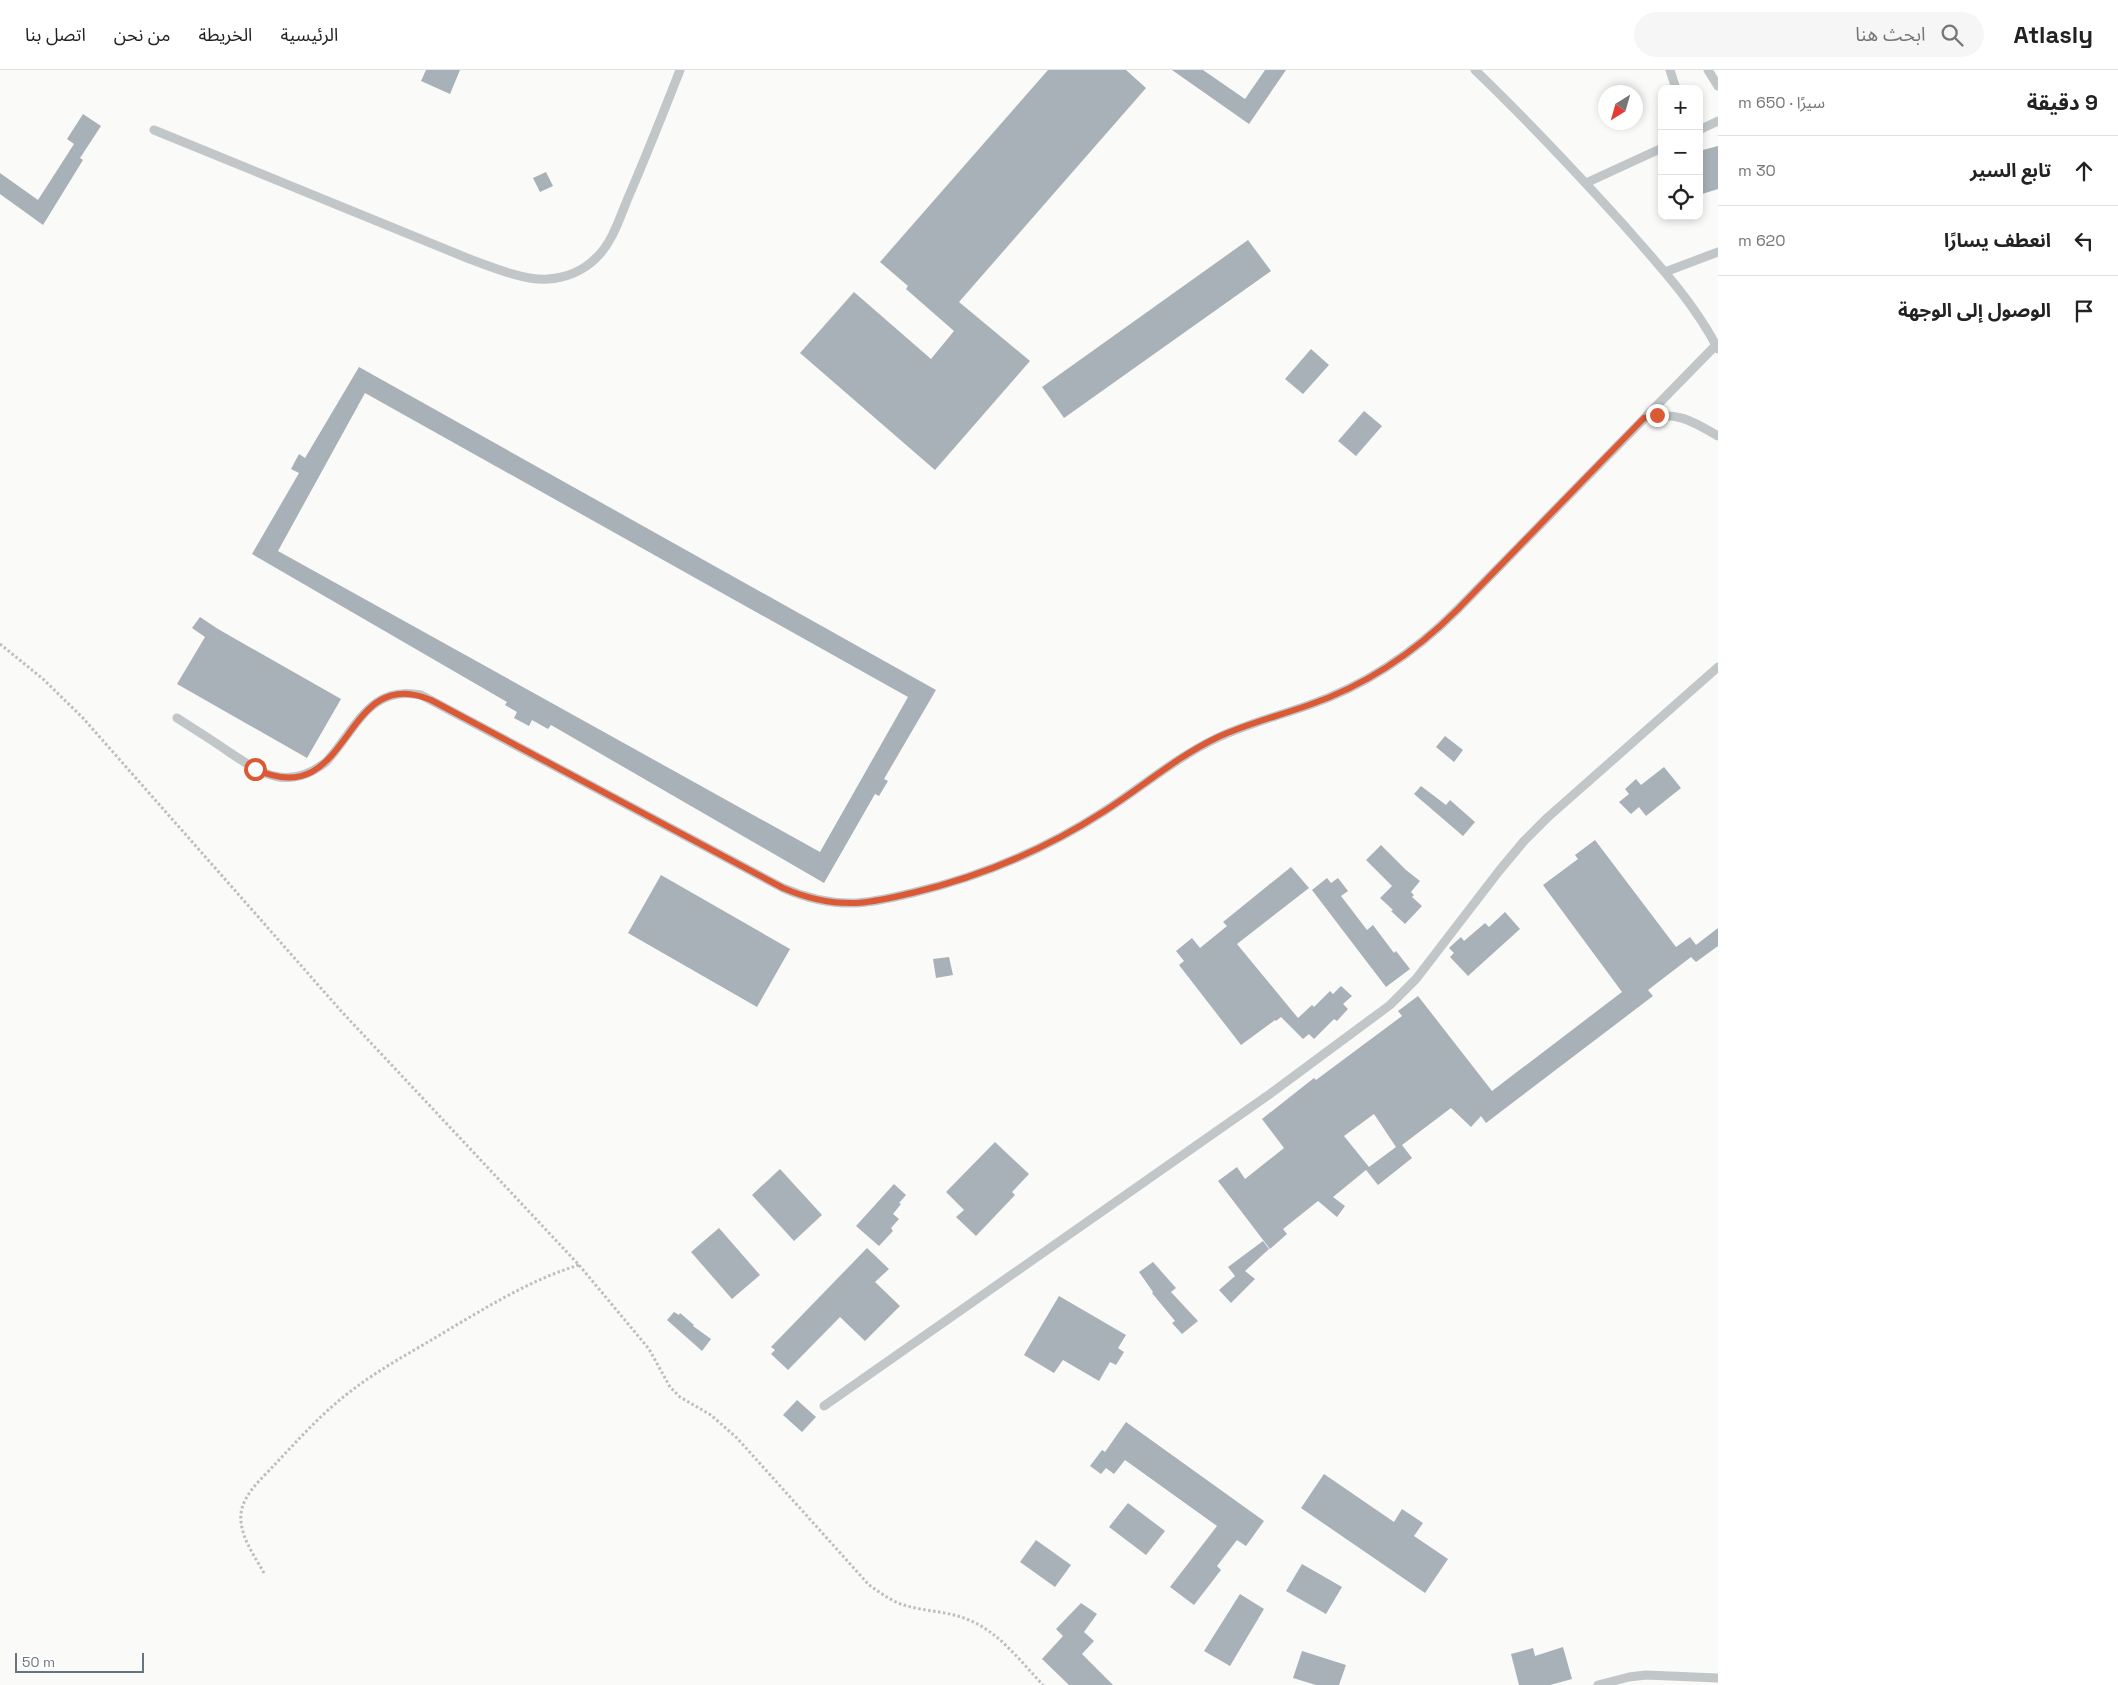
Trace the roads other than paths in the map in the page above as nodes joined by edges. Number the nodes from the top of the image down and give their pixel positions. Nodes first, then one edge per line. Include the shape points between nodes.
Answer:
1 (680, 70) edge
2 (1475, 70) edge
3 (1670, 70) edge
4 (1708, 70) edge
5 (1675, 85) edge
6 (1718, 86) edge
7 (1718, 121) edge
8 (1703, 128) edge
9 (154, 130) dead end
10 (1658, 150) edge
11 (1586, 183) junction
12 (1718, 252) edge
13 (1665, 272) junction
14 (1717, 344) edge
15 (1644, 418) junction
16 (1718, 436) edge
17 (1718, 667) edge
18 (177, 718) dead end
19 (824, 1406) dead end
20 (1718, 1678) edge
21 (1598, 1685) edge

1 - 9 lane via 607,244 581,270 546,280 467,258
2 - 11 lane
3 - 5 lane
4 - 6 lane
7 - 8 lane
10 - 11 lane
11 - 13 lane
12 - 13 lane
13 - 14 lane
14 - 15 lane
15 - 16 lane via 1683,417
15 - 18 lane via 1432,635 1374,677 1334,696 1217,738 1177,760 1104,812 1037,849 966,878 874,901 818,900 783,888 421,695 398,693 376,701 326,762 316,770 292,778 279,778 255,769
17 - 19 lane via 1524,841 1416,979 1390,1004 1267,1096
20 - 21 lane via 1646,1675

